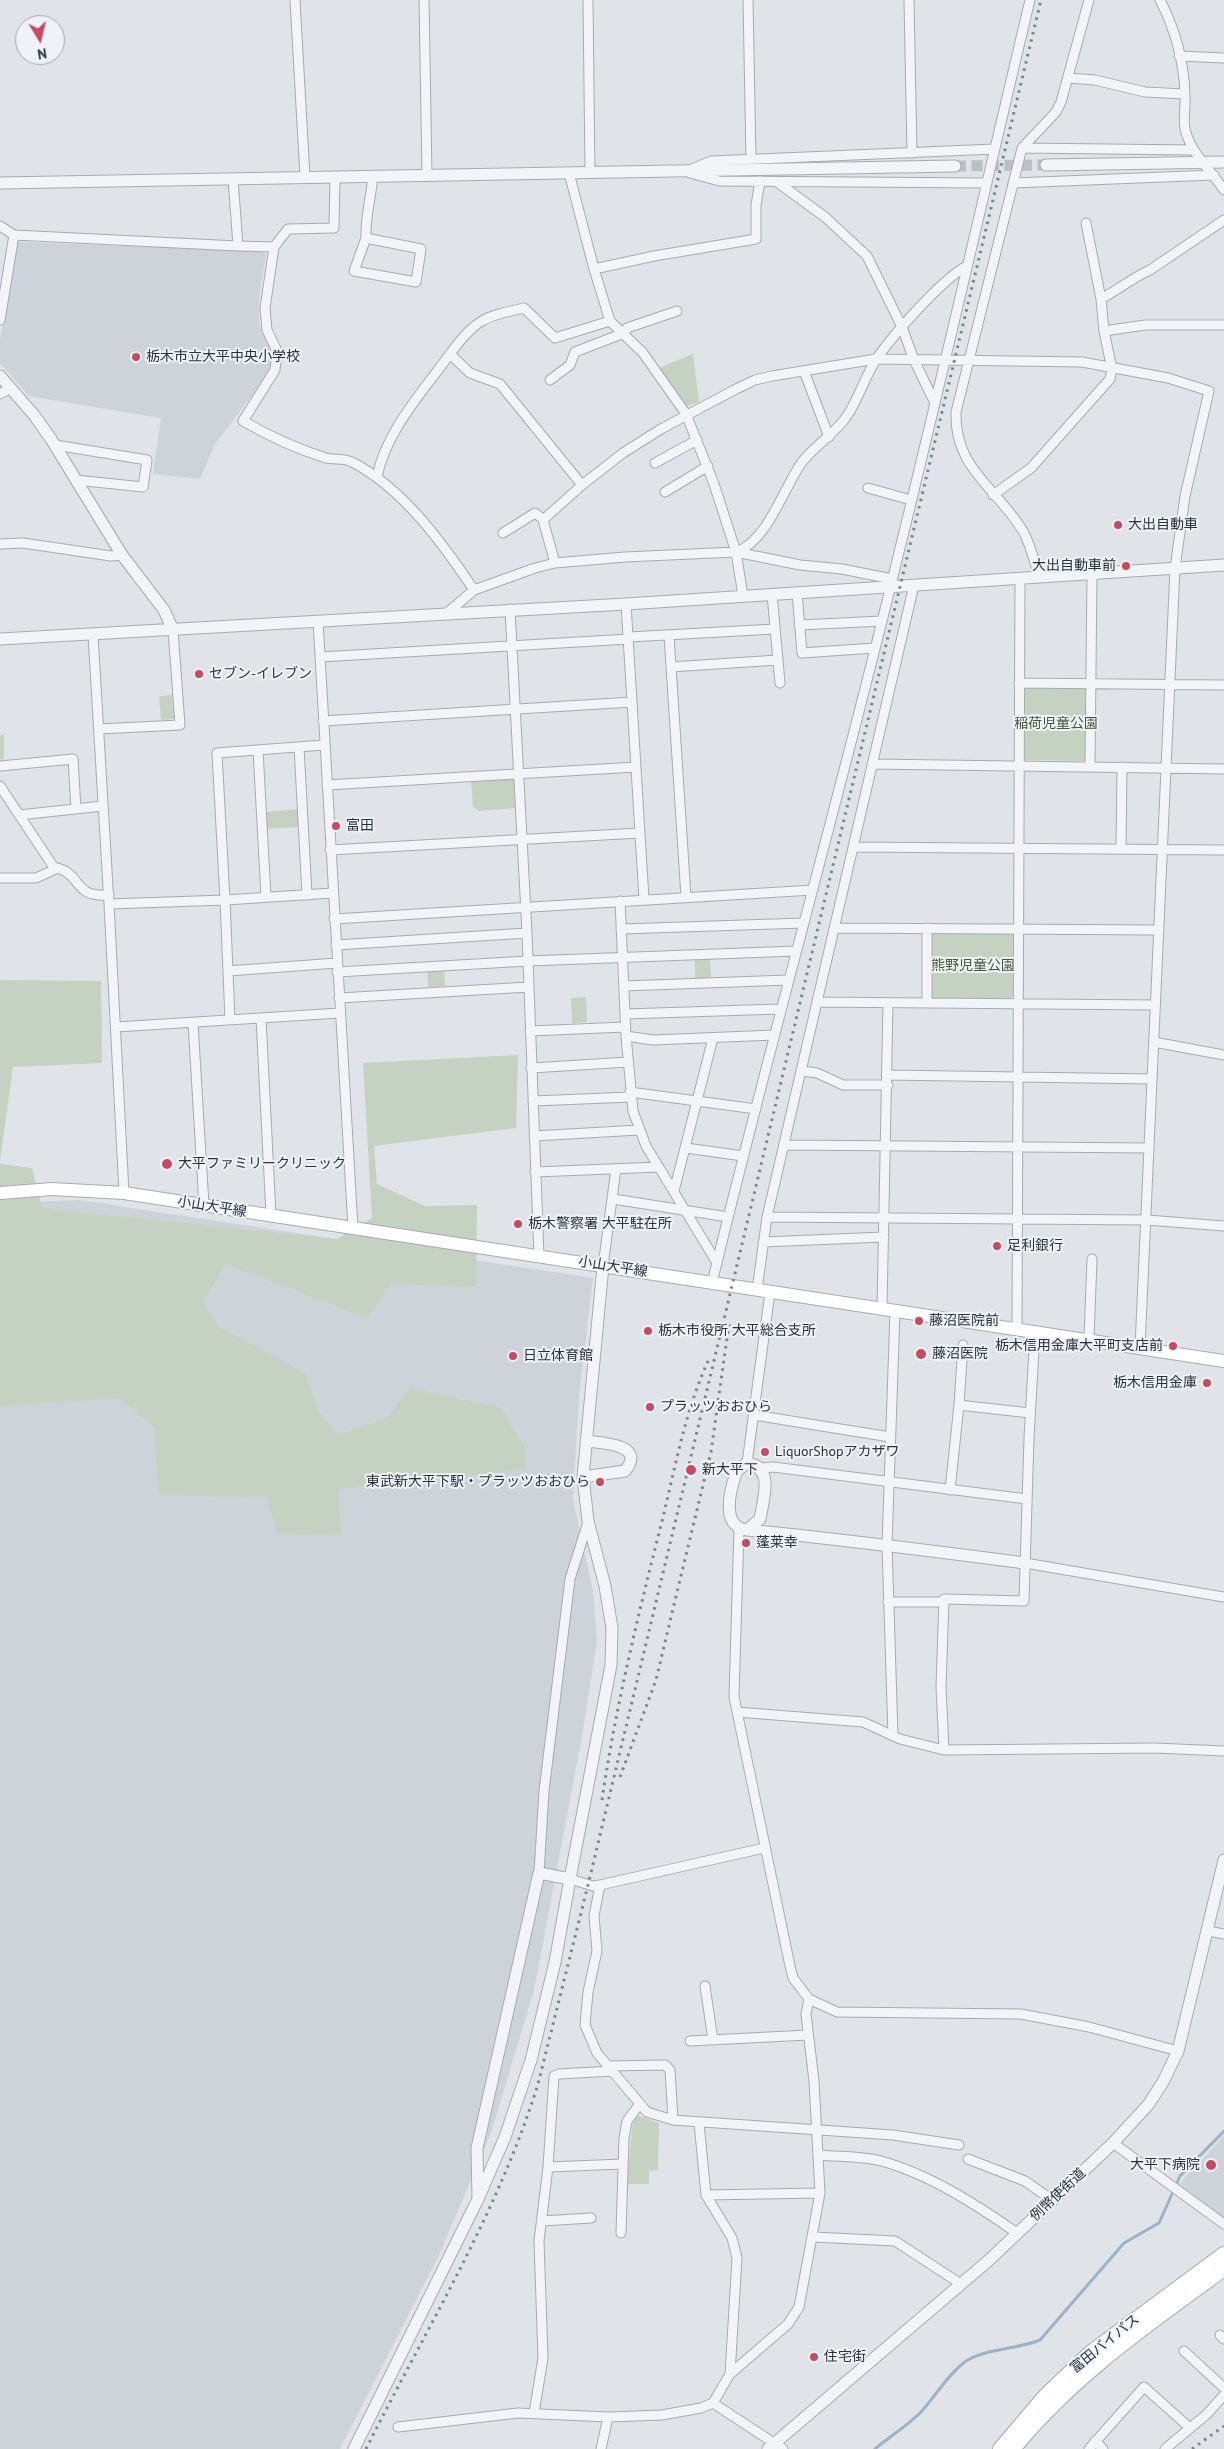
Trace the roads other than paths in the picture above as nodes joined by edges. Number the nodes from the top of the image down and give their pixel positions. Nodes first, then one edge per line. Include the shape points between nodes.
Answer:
1 (295, 0) edge
2 (424, 0) edge
3 (588, 0) edge
4 (748, 0) edge
5 (909, 0) edge
6 (1030, 0) edge
7 (1089, 0) edge
8 (1160, 0) edge
9 (1179, 56) junction
10 (1224, 58) edge
11 (1068, 78) junction
12 (1186, 94) junction
13 (1022, 148) junction
14 (995, 149) junction
15 (1194, 150) junction
16 (912, 153) junction
17 (751, 160) junction
18 (1204, 162) junction
19 (1224, 162) edge
20 (1046, 165) tunnel mouth
21 (955, 166) tunnel mouth
22 (685, 172) junction
23 (569, 173) junction
24 (590, 173) junction
25 (427, 175) junction
26 (1214, 175) junction
27 (373, 176) junction
28 (335, 177) junction
29 (305, 178) junction
30 (233, 179) junction
31 (760, 181) junction
32 (777, 182) junction
33 (0, 183) edge
34 (986, 183) junction
35 (1013, 184) junction
36 (1224, 190) edge
37 (1224, 220) edge
38 (1086, 223) dead end
39 (0, 226) edge
40 (14, 234) junction
41 (366, 238) junction
42 (238, 246) junction
43 (274, 247) junction
44 (967, 266) junction
45 (594, 269) junction
46 (1101, 299) junction
47 (678, 311) dead end
48 (0, 320) edge
49 (610, 321) junction
50 (1224, 325) edge
51 (902, 327) junction
52 (1104, 331) junction
53 (624, 333) junction
54 (450, 354) junction
55 (876, 359) junction
56 (914, 360) junction
57 (944, 361) junction
58 (968, 361) junction
59 (1112, 369) junction
60 (804, 371) junction
61 (0, 376) edge
62 (550, 380) dead end
63 (11, 388) junction
64 (0, 394) edge
65 (934, 401) junction
66 (686, 414) junction
67 (830, 437) junction
68 (697, 440) junction
69 (55, 445) junction
70 (655, 463) dead end
71 (708, 466) junction
72 (377, 477) junction
73 (76, 480) junction
74 (582, 485) junction
75 (868, 488) dead end
76 (665, 492) dead end
77 (994, 494) junction
78 (911, 500) junction
79 (544, 520) junction
80 (503, 533) dead end
81 (0, 544) edge
82 (736, 552) junction
83 (122, 555) junction
84 (555, 563) junction
85 (1224, 565) edge
86 (1175, 568) junction
87 (1092, 574) junction
88 (1039, 577) junction
89 (1020, 578) junction
90 (891, 583) junction
91 (914, 586) junction
92 (474, 590) junction
93 (797, 592) junction
94 (772, 594) junction
95 (743, 596) junction
96 (626, 604) junction
97 (510, 610) junction
98 (447, 613) junction
99 (882, 620) junction
100 (318, 621) junction
101 (799, 625) junction
102 (775, 629) junction
103 (173, 630) junction
104 (93, 635) junction
105 (669, 635) junction
106 (629, 638) junction
107 (0, 639) edge
108 (512, 646) junction
109 (875, 648) junction
110 (320, 657) junction
111 (778, 660) junction
112 (671, 667) junction
113 (1019, 683) junction
114 (780, 684) dead end
115 (1092, 684) junction
116 (1170, 685) junction
117 (1224, 685) edge
118 (632, 702) junction
119 (516, 711) junction
120 (323, 721) junction
121 (99, 729) junction
122 (324, 745) junction
123 (299, 747) junction
124 (258, 750) junction
125 (872, 764) junction
126 (0, 766) edge
127 (1019, 766) junction
128 (1090, 766) junction
129 (636, 767) junction
130 (1122, 767) junction
131 (1166, 768) junction
132 (1224, 769) edge
133 (519, 774) junction
134 (327, 784) junction
135 (0, 786) edge
136 (104, 806) junction
137 (76, 809) junction
138 (19, 815) junction
139 (640, 833) junction
140 (522, 840) junction
141 (853, 847) junction
142 (1019, 848) junction
143 (1121, 849) junction
144 (330, 850) junction
145 (1162, 850) junction
146 (1224, 850) edge
147 (55, 869) junction
148 (0, 878) edge
149 (813, 890) junction
150 (333, 893) junction
151 (307, 895) junction
152 (686, 896) junction
153 (266, 897) junction
154 (644, 899) junction
155 (109, 900) junction
156 (225, 900) junction
157 (620, 901) junction
158 (525, 906) junction
159 (334, 919) junction
160 (804, 922) junction
161 (834, 928) junction
162 (927, 928) junction
163 (1019, 928) junction
164 (622, 929) junction
165 (1159, 930) junction
166 (527, 933) junction
167 (336, 945) junction
168 (796, 951) junction
169 (623, 958) junction
170 (528, 961) junction
171 (337, 967) junction
172 (228, 971) junction
173 (788, 980) junction
174 (529, 986) junction
175 (624, 986) junction
176 (339, 998) junction
177 (817, 1002) junction
178 (927, 1003) junction
179 (1019, 1003) junction
180 (888, 1004) junction
181 (1155, 1005) junction
182 (780, 1009) junction
183 (340, 1013) junction
184 (625, 1014) junction
185 (261, 1018) junction
186 (230, 1020) junction
187 (193, 1023) junction
188 (116, 1027) junction
189 (530, 1031) junction
190 (626, 1031) junction
191 (774, 1035) junction
192 (713, 1038) junction
193 (1154, 1042) junction
194 (1224, 1054) edge
195 (628, 1062) junction
196 (531, 1068) junction
197 (802, 1071) junction
198 (1019, 1076) junction
199 (1152, 1078) junction
200 (888, 1080) junction
201 (630, 1094) junction
202 (698, 1100) junction
203 (533, 1101) junction
204 (756, 1109) junction
205 (639, 1130) junction
206 (534, 1136) junction
207 (785, 1145) junction
208 (886, 1146) junction
209 (1019, 1146) junction
210 (686, 1148) junction
211 (1149, 1148) junction
212 (743, 1156) junction
213 (659, 1167) junction
214 (616, 1169) junction
215 (535, 1172) junction
216 (674, 1191) junction
217 (0, 1193) edge
218 (124, 1193) junction
219 (612, 1199) junction
220 (204, 1205) junction
221 (685, 1210) junction
222 (271, 1215) junction
223 (767, 1217) junction
224 (884, 1217) junction
225 (728, 1218) junction
226 (1018, 1219) junction
227 (1147, 1220) junction
228 (1224, 1226) edge
229 (353, 1228) junction
230 (884, 1237) junction
231 (763, 1242) junction
232 (539, 1256) junction
233 (1092, 1259) dead end
234 (717, 1263) junction
235 (603, 1266) junction
236 (712, 1283) junction
237 (763, 1291) junction
238 (889, 1310) junction
239 (1017, 1329) junction
240 (1035, 1332) junction
241 (1089, 1339) junction
242 (963, 1345) dead end
243 (1140, 1347) junction
244 (1224, 1361) edge
245 (959, 1405) junction
246 (1030, 1413) junction
247 (754, 1415) junction
248 (890, 1437) junction
249 (586, 1441) junction
250 (747, 1463) junction
251 (762, 1468) junction
252 (583, 1477) junction
253 (889, 1483) junction
254 (950, 1490) junction
255 (1026, 1499) junction
256 (760, 1519) junction
257 (588, 1522) junction
258 (743, 1530) junction
259 (769, 1532) junction
260 (887, 1545) junction
261 (1026, 1563) junction
262 (1224, 1597) edge
263 (888, 1602) junction
264 (944, 1602) junction
265 (736, 1712) junction
266 (893, 1736) junction
267 (944, 1750) junction
268 (1224, 1751) edge
269 (764, 1848) junction
270 (1224, 1860) edge
271 (539, 1873) junction
272 (570, 1879) junction
273 (600, 1885) junction
274 (1208, 1931) junction
275 (1224, 1934) edge
276 (705, 1986) dead end
277 (809, 1999) junction
278 (808, 2035) junction
279 (713, 2040) junction
280 (690, 2041) dead end
281 (1178, 2051) junction
282 (610, 2069) junction
283 (639, 2105) junction
284 (673, 2120) junction
285 (699, 2123) junction
286 (815, 2129) junction
287 (1113, 2143) junction
288 (959, 2145) dead end
289 (819, 2155) junction
290 (968, 2159) dead end
291 (623, 2164) junction
292 (548, 2166) junction
293 (820, 2193) junction
294 (706, 2195) junction
295 (478, 2199) junction
296 (1052, 2200) junction
297 (591, 2218) dead end
298 (542, 2221) junction
299 (1224, 2224) edge
300 (621, 2233) dead end
301 (1017, 2233) junction
302 (813, 2237) junction
303 (1224, 2254) edge
304 (1224, 2269) edge
305 (961, 2284) junction
306 (1184, 2351) dead end
307 (730, 2374) junction
308 (1224, 2388) edge
309 (1224, 2395) edge
310 (714, 2403) junction
311 (534, 2414) junction
312 (608, 2417) junction
313 (398, 2427) dead end
314 (1190, 2428) junction
315 (1095, 2442) junction
316 (775, 2447) edge
317 (354, 2449) edge
318 (601, 2449) edge
319 (1000, 2449) edge
320 (1013, 2449) edge
321 (1089, 2449) edge
322 (1103, 2449) edge
323 (1165, 2449) edge

1 - 29 street
2 - 25 street
3 - 24 street
4 - 17 street
5 - 16 street
6 - 14 street
7 - 11 street
8 - 9 street via 1173,25
9 - 10 street
9 - 12 street
11 - 12 street via 1095,80 1145,92
11 - 13 street via 1056,112
12 - 15 street via 1185,132
13 - 15 street
13 - 35 street
14 - 16 street
14 - 34 street
15 - 18 street
16 - 17 street
17 - 22 street via 711,161
18 - 19 street
18 - 20 street
18 - 26 street
21 - 22 street
22 - 24 street
22 - 31 street via 719,182
23 - 24 street
23 - 25 street
23 - 45 street
25 - 27 street
26 - 35 street
26 - 36 street
27 - 28 street
27 - 41 street via 371,203 365,220
28 - 29 street
28 - 43 street via 334,228 288,229
29 - 30 street
30 - 33 street
30 - 42 street
31 - 32 street
31 - 45 street via 756,240
32 - 34 street
32 - 51 street via 825,217 867,256
34 - 44 street
35 - 58 street
37 - 46 street
38 - 46 street
39 - 40 street
40 - 42 street
40 - 48 street
41 - 41 street via 421,249 416,282 354,271
42 - 43 street
43 - 72 street via 265,308 267,330 277,351 275,370 242,421 277,440 328,458 350,461
44 - 51 street via 955,272
44 - 57 street
45 - 49 street
46 - 52 street
47 - 53 street via 627,328
49 - 53 street
49 - 54 street via 555,338 524,308 489,316 467,331
50 - 52 street via 1145,325
51 - 55 street
51 - 56 street
52 - 59 street
53 - 62 street via 575,352 570,365
53 - 66 street via 643,353
54 - 72 street via 408,410 380,461
54 - 74 street via 470,372 500,384
55 - 56 street
55 - 60 street
55 - 67 street via 847,415
56 - 57 street
56 - 65 street
57 - 58 street
57 - 65 street
58 - 59 street via 1082,362
58 - 77 street via 956,412 956,432 966,459
59 - 77 street via 1110,379 1031,468
59 - 86 street via 1168,378 1209,391 1184,496
60 - 66 street via 755,380
60 - 67 street
61 - 63 street
63 - 64 street
63 - 69 street
65 - 78 street
66 - 68 street
66 - 74 street via 623,453
67 - 82 street via 801,463 768,524 744,550
68 - 70 street
68 - 71 street
69 - 73 street
69 - 73 street via 147,460 143,487
71 - 76 street
71 - 82 street
72 - 92 street via 413,509
73 - 83 street
74 - 79 street
75 - 78 street
77 - 88 street via 1023,532
78 - 90 street
79 - 80 street via 534,513
79 - 84 street
81 - 83 street via 23,543
82 - 84 street
82 - 90 street via 800,565 842,569
82 - 95 street
83 - 103 street via 164,610
84 - 92 street
85 - 86 street
86 - 87 street
86 - 116 street
87 - 88 street
87 - 115 street
88 - 89 street
89 - 91 street
89 - 113 street
90 - 91 street
90 - 93 street
90 - 99 street
91 - 125 street
92 - 98 street
93 - 94 street
93 - 101 street
94 - 95 street
94 - 102 street
95 - 96 street
96 - 97 street
96 - 106 street
97 - 98 street
97 - 108 street
98 - 100 street
99 - 101 street
99 - 109 street
100 - 103 street
100 - 110 street
101 - 109 street via 802,653
102 - 105 street
102 - 111 street
103 - 104 street
103 - 121 street via 180,725
104 - 107 street
104 - 121 street
105 - 106 street
105 - 112 street
106 - 108 street
106 - 118 street
108 - 110 street
108 - 119 street
109 - 149 street
110 - 120 street
111 - 112 street
111 - 114 street
112 - 152 street
113 - 115 street
113 - 127 street
115 - 116 street
115 - 128 street
116 - 117 street
116 - 131 street
118 - 119 street
118 - 129 street
119 - 120 street
119 - 133 street
120 - 122 street
121 - 136 street
122 - 123 street
122 - 134 street
123 - 124 street
123 - 151 street
124 - 153 street
124 - 156 street via 217,754
125 - 127 street
125 - 141 street
126 - 137 street via 73,759
127 - 128 street
127 - 142 street
128 - 130 street
129 - 133 street
129 - 139 street
130 - 131 street
130 - 143 street
131 - 132 street
131 - 145 street
133 - 134 street
133 - 140 street
134 - 144 street
135 - 138 street
136 - 137 street
136 - 155 street
137 - 138 street
138 - 147 street
139 - 140 street
139 - 154 street
140 - 144 street
140 - 158 street
141 - 142 street
141 - 161 street
142 - 143 street
142 - 163 street
143 - 145 street
144 - 150 street
145 - 146 street
145 - 165 street
147 - 148 street via 36,878
147 - 155 street via 66,871 82,890 94,897
149 - 152 street
149 - 160 street
150 - 151 street
150 - 159 street
151 - 153 street
152 - 154 street
153 - 156 street
154 - 157 street
155 - 156 street
155 - 188 street
156 - 172 street
157 - 158 street
157 - 164 street
158 - 159 street
158 - 166 street
159 - 167 street
160 - 164 street
160 - 168 street
161 - 162 street
161 - 177 street
162 - 163 street
162 - 178 street
163 - 165 street
163 - 179 street
164 - 169 street
165 - 181 street
166 - 167 street
166 - 170 street
167 - 171 street
168 - 169 street
168 - 173 street
169 - 170 street
169 - 175 street
170 - 171 street
170 - 174 street
171 - 172 street
171 - 176 street
172 - 186 street
173 - 175 street
173 - 182 street
174 - 176 street
174 - 189 street
175 - 184 street
176 - 183 street
177 - 180 street
177 - 197 street
178 - 179 street
178 - 180 street
179 - 181 street
179 - 198 street
180 - 200 street
181 - 193 street
182 - 184 street
182 - 191 street
183 - 185 street
183 - 229 street
184 - 190 street
185 - 186 street
185 - 222 street
186 - 187 street
187 - 188 street
187 - 220 street
188 - 218 street
189 - 190 street
189 - 196 street
190 - 192 street via 653,1040
190 - 195 street
191 - 192 street
191 - 204 street
192 - 202 street
193 - 194 street
193 - 199 street
195 - 196 street
195 - 201 street
196 - 203 street
197 - 200 street via 817,1073 843,1085
197 - 207 street
198 - 199 street
198 - 200 street
198 - 209 street
199 - 211 street
200 - 208 street
201 - 202 street
201 - 203 street
201 - 205 street
202 - 204 street
202 - 210 street
203 - 206 street
204 - 212 street
205 - 206 street
205 - 213 street
206 - 215 street
207 - 208 street
207 - 223 street
208 - 209 street
208 - 224 street
209 - 211 street
209 - 226 street
210 - 212 street
210 - 216 street
211 - 227 street
212 - 225 street
213 - 214 street
213 - 216 street
214 - 215 street
214 - 219 street
215 - 232 street
216 - 221 street
217 - 218 main road, 小山大平線 via 52,1190
218 - 220 main road, 小山大平線
219 - 221 street
219 - 235 street
220 - 222 main road, 小山大平線
221 - 225 street
221 - 234 street
222 - 229 main road, 小山大平線
223 - 224 street
223 - 231 street
224 - 226 street
224 - 230 street
225 - 234 street
226 - 227 street
226 - 239 street
227 - 228 street
227 - 243 street
229 - 232 main road, 小山大平線
230 - 231 street
230 - 238 street
231 - 237 street
232 - 235 main road, 小山大平線
233 - 241 street
234 - 236 street
235 - 236 main road, 小山大平線
235 - 249 street
236 - 237 main road, 小山大平線
237 - 238 main road, 小山大平線
237 - 247 street
238 - 239 main road, 小山大平線
238 - 248 street
239 - 240 main road, 小山大平線
240 - 241 main road, 小山大平線
240 - 246 street
241 - 243 main road, 小山大平線
242 - 245 street
243 - 244 main road, 小山大平線
245 - 246 street
245 - 254 street
246 - 255 street
247 - 248 street
247 - 250 street
248 - 253 street
249 - 252 street
249 - 252 street via 618,1445 630,1456 625,1471
250 - 251 street
250 - 258 street via 736,1471 730,1506 730,1518
251 - 253 street
251 - 256 street via 765,1478
252 - 257 street
253 - 254 street
253 - 260 street
254 - 255 street
255 - 261 street
256 - 258 street
256 - 259 street
257 - 271 street via 570,1578 544,1791
257 - 272 street via 605,1586 612,1665
258 - 259 street
258 - 265 street via 734,1697
259 - 260 street
260 - 261 street
260 - 263 street
261 - 262 street
261 - 264 street via 1024,1601 944,1599
263 - 264 street
263 - 266 street
264 - 267 street via 941,1687
265 - 266 street via 863,1722
265 - 269 street
266 - 267 street
267 - 268 street via 1155,1748
269 - 273 street
269 - 277 street via 792,1972
270 - 274 street, 例幣使街道
271 - 272 street
271 - 295 street via 477,2148
272 - 273 street
272 - 295 street via 555,1962 531,2060 505,2137
273 - 282 street via 594,1916 597,1951 585,2025 597,2053
274 - 275 street
274 - 281 street, 例幣使街道
276 - 279 street
277 - 278 street via 806,2014
277 - 281 street via 822,2008 848,2014 1021,2014 1089,2027
278 - 279 street
278 - 286 street
279 - 280 street
281 - 287 street, 例幣使街道 via 1155,2096
282 - 283 street
282 - 284 street via 665,2065 670,2070
282 - 292 street via 554,2076
283 - 284 street via 656,2117
283 - 291 street via 627,2121
284 - 285 street
285 - 286 street
285 - 294 street
286 - 288 street via 893,2135
286 - 289 street
287 - 296 street, 例幣使街道
287 - 299 street
289 - 293 street
289 - 301 street via 880,2161 897,2167 928,2180
290 - 296 street via 1025,2182
291 - 292 street
291 - 300 street
292 - 298 street
293 - 294 street
293 - 302 street
294 - 307 street via 732,2238 737,2258
295 - 317 street
296 - 301 street, 例幣使街道
297 - 298 street
298 - 311 street via 539,2241 543,2358
301 - 305 street, 例幣使街道
302 - 305 street via 895,2241
302 - 307 street via 799,2307 788,2324
303 - 319 main road, 富田バイパス via 1090,2353 1045,2396
304 - 320 main road, 富田バイパス via 1100,2361 1051,2405
305 - 316 street, 例幣使街道
306 - 308 street
307 - 310 street
309 - 314 street
310 - 312 street via 662,2415
310 - 316 street
311 - 312 street
311 - 313 street via 518,2413
312 - 318 street
314 - 315 street via 1144,2387
314 - 323 street
315 - 321 street
315 - 322 street

